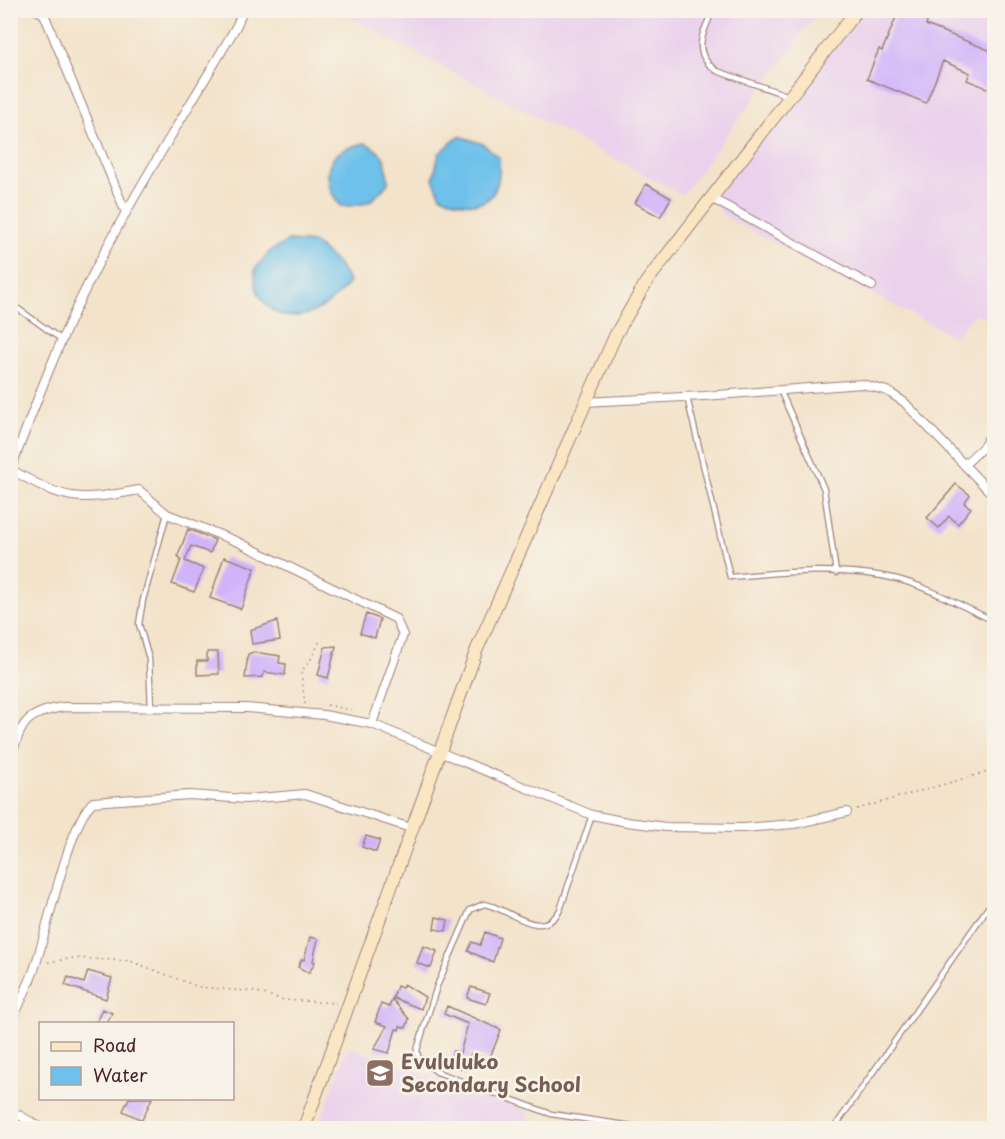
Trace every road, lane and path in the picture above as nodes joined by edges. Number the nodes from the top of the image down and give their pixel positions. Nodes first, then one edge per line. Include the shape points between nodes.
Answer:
1 (243, 10) edge
2 (713, 10) edge
3 (857, 10) edge
4 (44, 12) edge
5 (791, 96) junction
6 (713, 199) junction
7 (126, 213) junction
8 (872, 286) dead end
9 (10, 303) edge
10 (62, 340) junction
11 (780, 390) junction
12 (687, 397) junction
13 (584, 402) junction
14 (994, 429) edge
15 (964, 465) junction
16 (11, 470) edge
17 (994, 496) edge
18 (167, 514) junction
19 (836, 573) junction
20 (994, 621) edge
21 (321, 639) dead end
22 (325, 705) dead end
23 (305, 706) dead end
24 (151, 708) junction
25 (356, 711) dead end
26 (372, 724) junction
27 (442, 752) junction
28 (10, 760) edge
29 (994, 770) edge
30 (847, 812) joint
31 (592, 815) junction
32 (414, 829) junction
33 (994, 899) edge
34 (35, 965) junction
35 (350, 1006) junction
36 (11, 1024) edge
37 (10, 1110) edge
38 (42, 1128) edge
39 (304, 1128) edge
40 (646, 1128) edge
41 (834, 1128) edge

1 - 7 street
2 - 5 lane via 701,42 701,54 707,64
3 - 5 main road
4 - 7 street
5 - 6 main road
6 - 8 street
6 - 13 main road via 638,296
7 - 10 street
9 - 10 lane
10 - 16 street
11 - 12 street
11 - 15 street via 862,384 887,391 904,402
11 - 19 lane via 824,489
12 - 13 street
12 - 19 lane via 730,577
13 - 27 main road via 477,649
14 - 15 street via 984,446
15 - 17 street
16 - 18 street via 73,498 139,490
18 - 24 lane via 139,624 148,659
18 - 26 street via 238,542 396,619 402,635
19 - 20 lane via 898,580
21 - 23 path via 301,672
22 - 25 path
24 - 26 street via 247,708
24 - 28 street via 63,707 38,711 23,725
26 - 27 street
27 - 31 street
27 - 32 main road
29 - 30 path
30 - 31 street via 795,824 744,828 666,827
31 - 40 lane via 560,910 551,921 536,925 484,904 470,910 436,986 418,1057 438,1071 551,1114
32 - 34 street via 305,794 246,800 189,795 93,802 81,817
32 - 35 main road
33 - 41 lane
34 - 35 path via 75,958 130,961 200,987
34 - 36 street
35 - 39 main road
37 - 38 street

